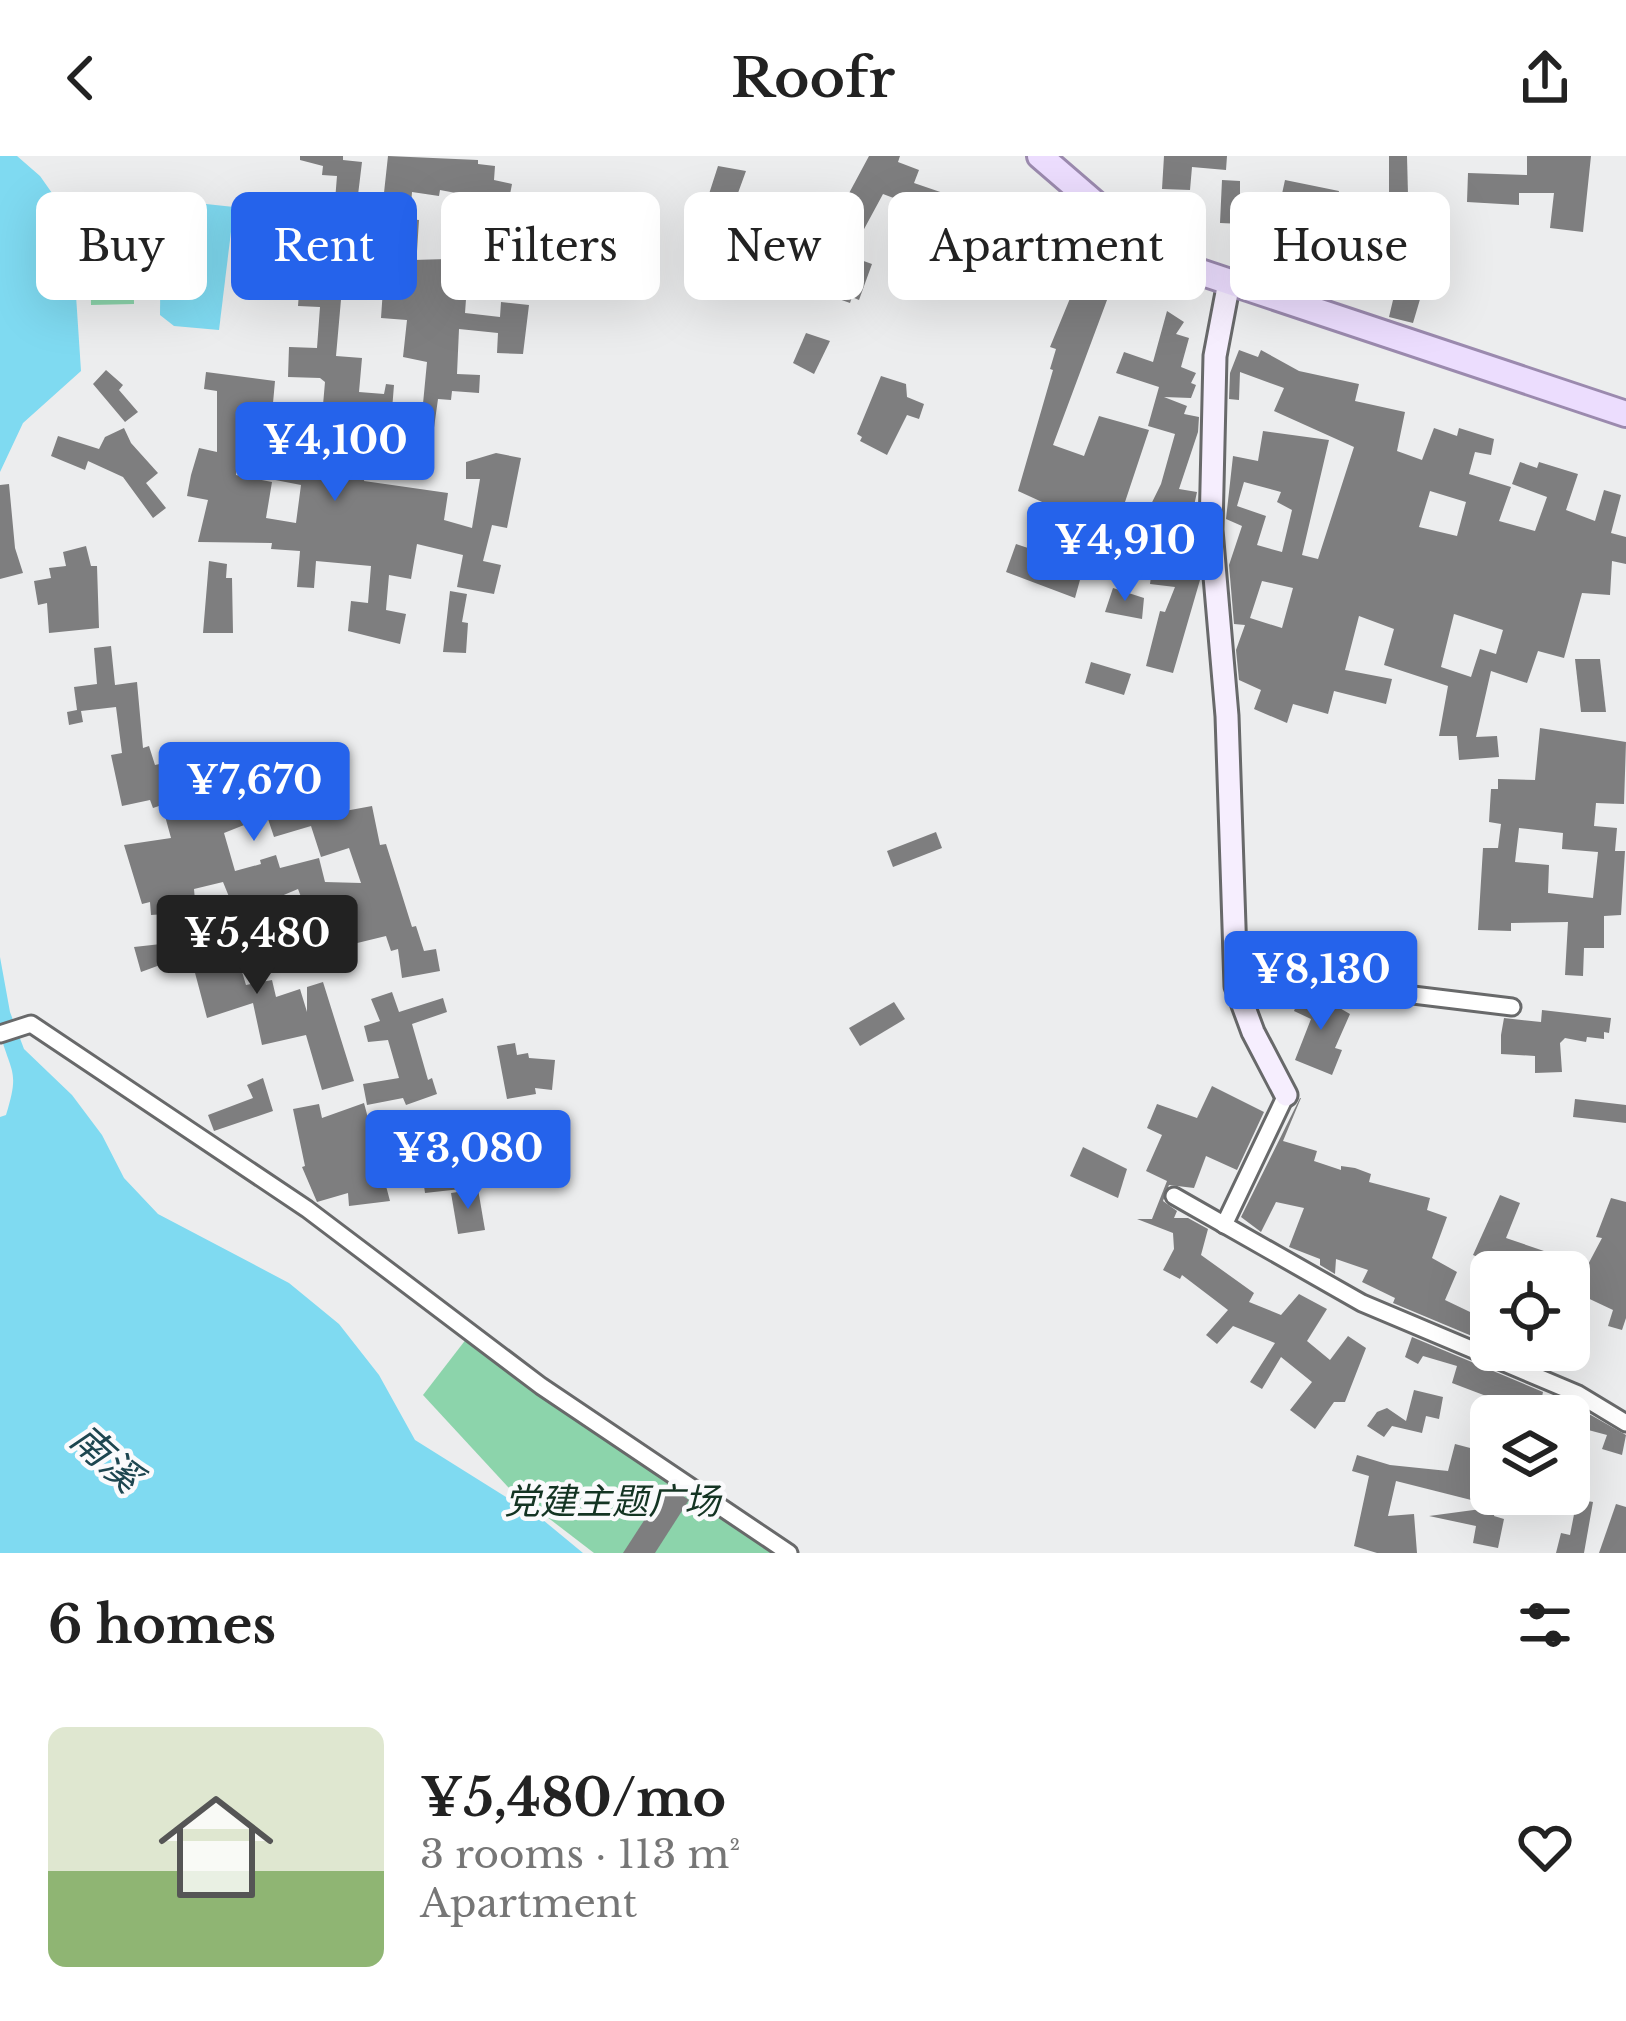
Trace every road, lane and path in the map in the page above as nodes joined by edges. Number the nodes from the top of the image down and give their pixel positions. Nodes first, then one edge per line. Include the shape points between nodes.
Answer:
1 (1040, 156) edge
2 (1229, 282) junction
3 (1626, 414) edge
4 (1235, 951) junction
5 (1512, 1007) dead end
6 (0, 1034) edge
7 (1286, 1096) joint
8 (1174, 1196) dead end
9 (1224, 1225) junction
10 (1626, 1424) edge
11 (790, 1553) edge

1 - 2 main road via 1127,230
2 - 3 main road
2 - 4 street via 1215,356 1211,530
4 - 5 street via 1380,991
4 - 7 street via 1236,986 1252,1032
6 - 11 street via 31,1024 307,1209 541,1386
7 - 9 street
8 - 9 street
9 - 10 street via 1362,1303 1578,1394

